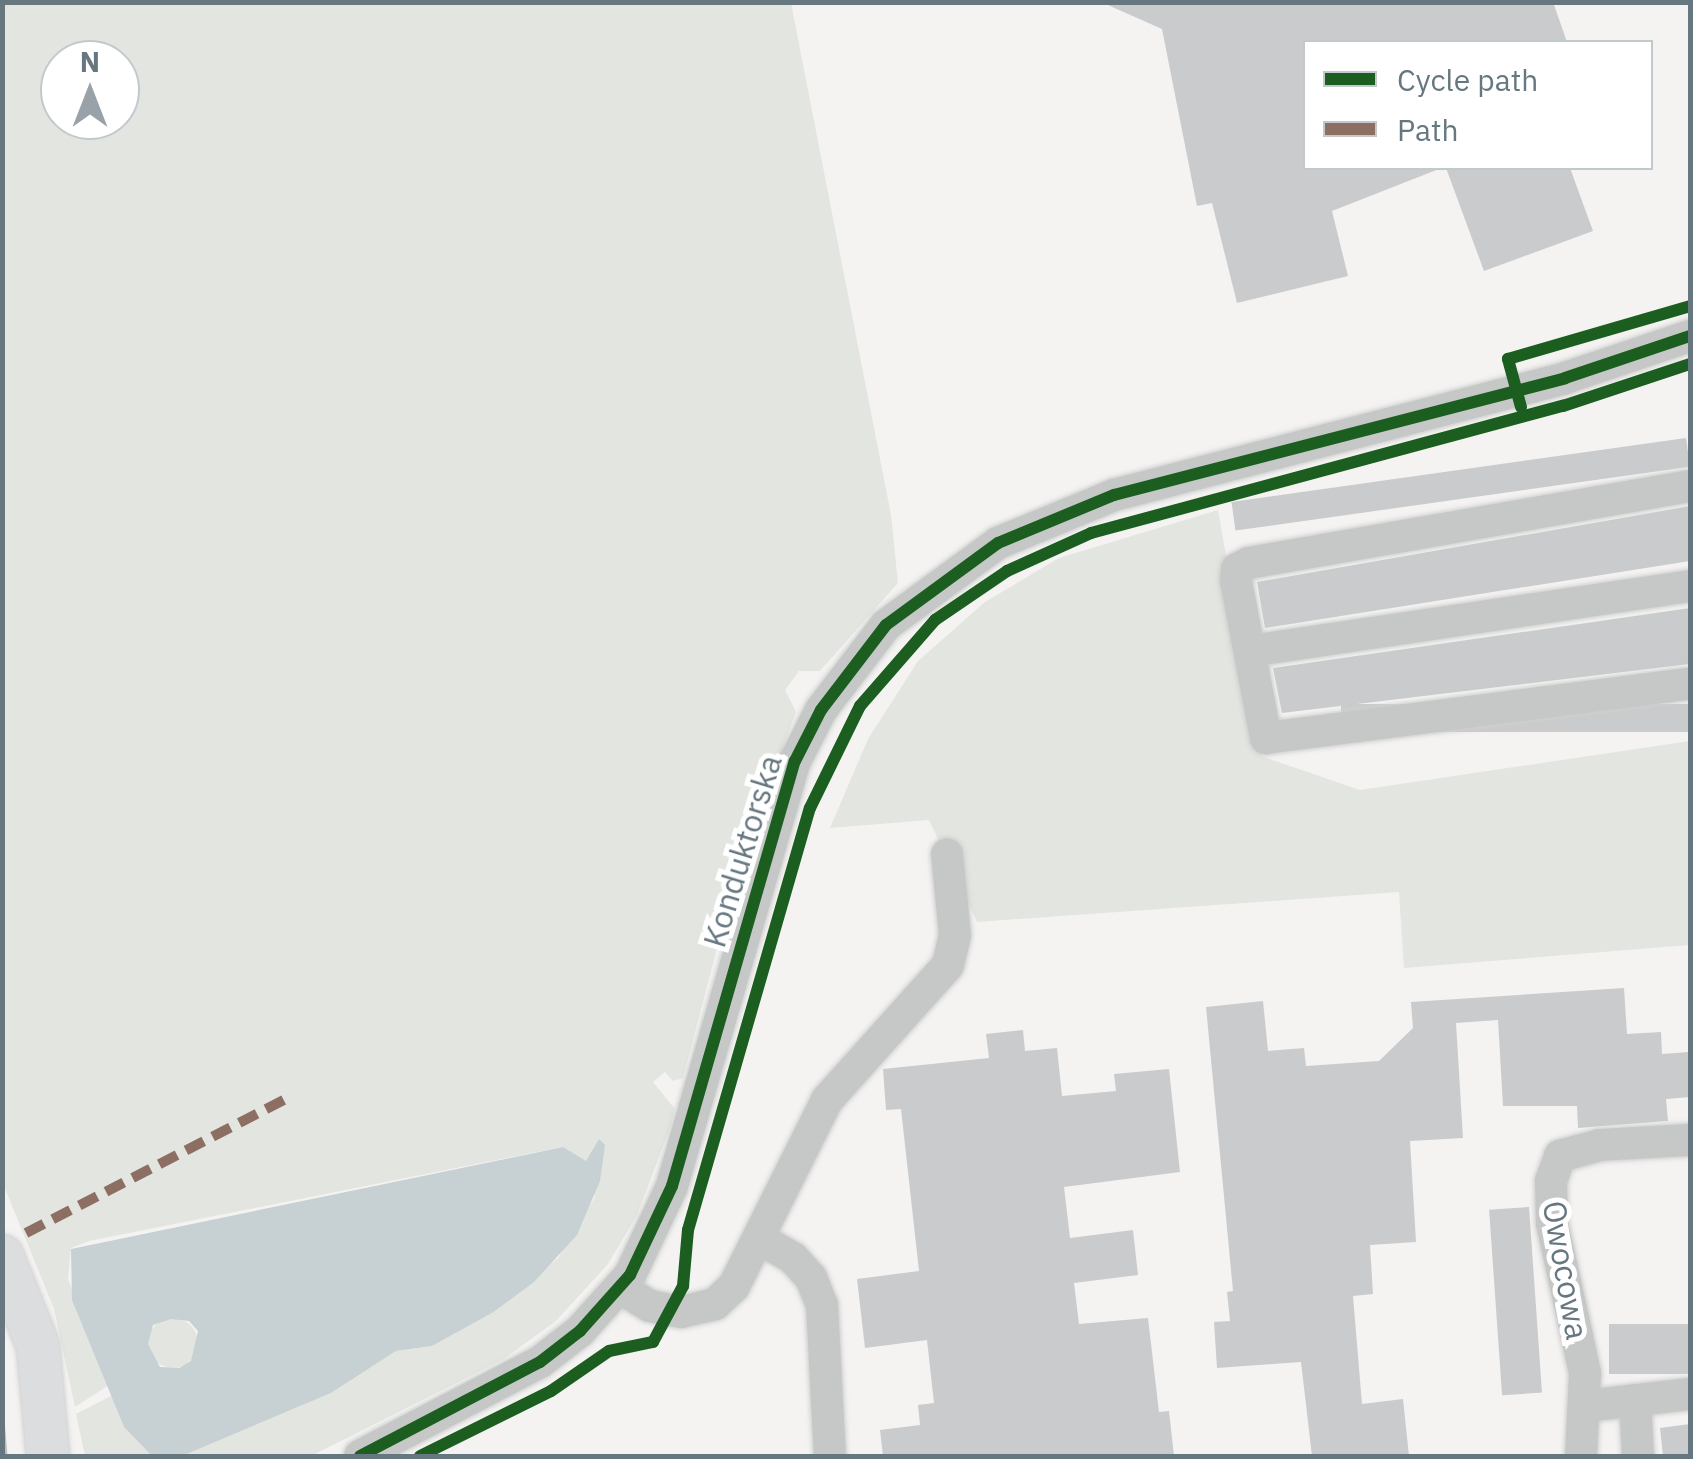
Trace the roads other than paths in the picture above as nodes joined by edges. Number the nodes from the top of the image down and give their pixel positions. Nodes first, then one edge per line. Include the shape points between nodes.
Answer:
1 (1690, 336) edge
2 (1690, 486) edge
3 (1690, 586) edge
4 (1250, 651) junction
5 (1690, 684) edge
6 (947, 854) dead end
7 (1690, 1140) edge
8 (760, 1239) junction
9 (2, 1256) edge
10 (620, 1288) junction
11 (1690, 1394) edge
12 (1636, 1400) junction
13 (1586, 1406) junction
14 (414, 1444) edge
15 (48, 1456) edge
16 (360, 1456) edge
17 (830, 1456) edge
18 (1581, 1456) edge
19 (1638, 1456) edge

1 - 10 street, Konduktorska via 1565,378 1098,501 998,543 886,625 821,710 795,761 672,1186
2 - 4 street via 1249,563 1237,569 1236,581
3 - 4 street
4 - 5 street via 1266,738
6 - 8 street via 955,935 948,964 827,1100
7 - 13 street, Owocowa via 1600,1145 1560,1156 1551,1181 1552,1223
8 - 10 street via 734,1286 705,1309 668,1311
8 - 17 street via 794,1258 822,1305
9 - 15 main road via 38,1346
10 - 14 street, Konduktorska via 540,1362
11 - 12 street
12 - 13 street
12 - 19 street
13 - 18 street, Owocowa
14 - 16 street, Konduktorska

